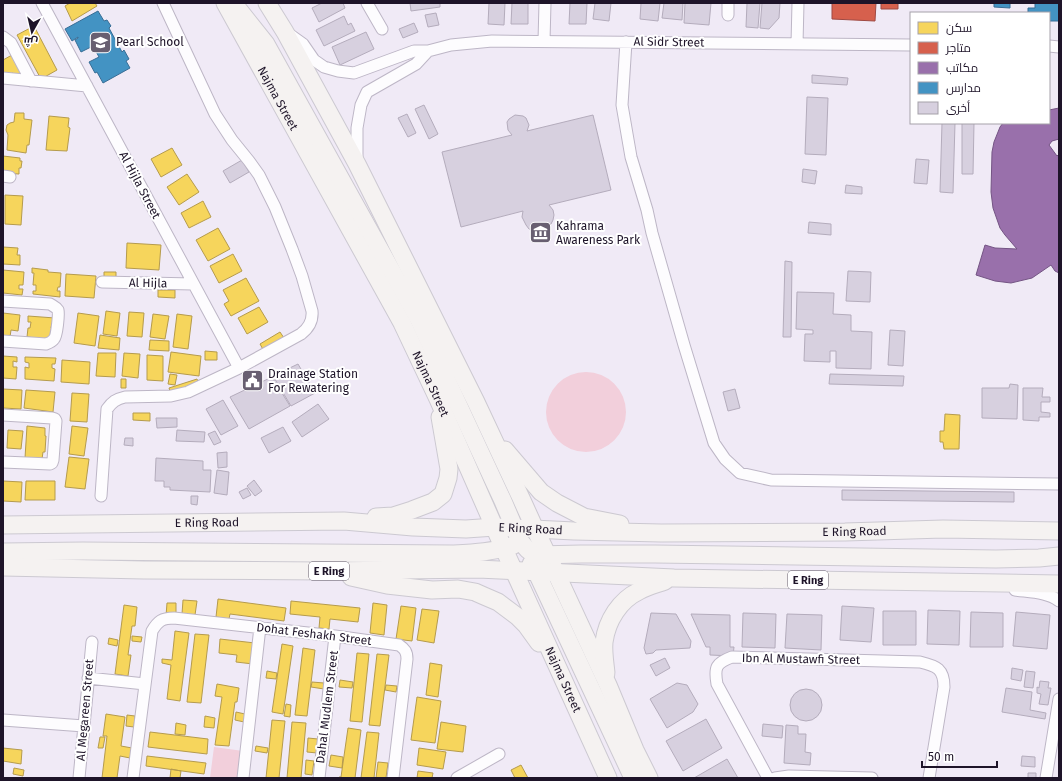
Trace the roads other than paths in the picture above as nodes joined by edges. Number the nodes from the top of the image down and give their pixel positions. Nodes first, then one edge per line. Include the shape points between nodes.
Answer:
1 (42, 3) edge
2 (163, 3) edge
3 (225, 3) edge
4 (234, 3) edge
5 (267, 3) edge
6 (367, 3) edge
7 (545, 3) edge
8 (728, 3) edge
9 (798, 3) edge
10 (728, 15) dead end
11 (382, 29) dead end
12 (285, 32) junction
13 (3, 37) edge
14 (544, 40) junction
15 (626, 42) junction
16 (797, 44) junction
17 (910, 45) edge
18 (428, 51) junction
19 (3, 78) edge
20 (30, 81) junction
21 (87, 86) junction
22 (357, 164) junction
23 (102, 282) dead end
24 (193, 284) junction
25 (3, 301) edge
26 (3, 341) edge
27 (238, 368) junction
28 (438, 399) junction
29 (3, 415) edge
30 (490, 433) junction
31 (3, 462) edge
32 (1059, 484) edge
33 (101, 496) dead end
34 (344, 521) junction
35 (3, 525) edge
36 (1059, 526) edge
37 (495, 527) junction
38 (535, 529) junction
39 (1010, 530) junction
40 (1059, 531) edge
41 (661, 533) junction
42 (513, 541) junction
43 (3, 552) edge
44 (1059, 556) edge
45 (536, 560) junction
46 (3, 567) edge
47 (514, 570) junction
48 (327, 571) junction
49 (556, 573) junction
50 (674, 578) junction
51 (958, 582) junction
52 (1059, 584) edge
53 (1059, 601) edge
54 (260, 627) junction
55 (335, 636) junction
56 (92, 642) dead end
57 (555, 662) junction
58 (88, 678) junction
59 (144, 684) junction
60 (608, 685) junction
61 (1059, 699) edge
62 (3, 720) edge
63 (84, 726) junction
64 (499, 754) dead end
65 (79, 778) edge
66 (132, 778) edge
67 (242, 778) edge
68 (319, 778) edge
69 (393, 778) edge
70 (457, 778) edge
71 (608, 778) edge
72 (633, 778) edge
73 (649, 778) edge
74 (768, 778) edge
75 (775, 778) edge
76 (872, 778) edge
77 (929, 778) edge
78 (1046, 778) edge

1 - 21 street, Al Hijla Street
2 - 27 street via 215,114 249,161 275,207 312,311 309,327 302,334
3 - 28 main road, Najma Street via 402,323
4 - 42 main road, Najma Street via 266,44 419,320 503,501
5 - 12 main road
6 - 11 street
7 - 14 street
8 - 10 street
9 - 16 street
12 - 18 street, Al Sidr Street via 303,44 314,60 324,67 338,71 354,73 414,51
12 - 22 main road
13 - 20 street via 11,43
14 - 15 street, Al Sidr Street
14 - 18 street, Al Sidr Street via 470,42
15 - 16 street, Al Sidr Street
15 - 32 street via 622,105 631,157 703,408 714,443 725,459 740,473 771,480
16 - 17 street, Al Sidr Street
18 - 22 street via 416,64 367,92 361,105 357,128
19 - 20 street
20 - 21 street
21 - 24 street, Al Hijla Street
22 - 30 main road
23 - 24 street, Al Hijla
24 - 27 street, Al Hijla Street
25 - 26 street via 50,304 58,310 58,315 56,337 50,343
27 - 33 street via 188,392 171,396 125,397 112,402 107,408
28 - 34 main road via 449,469 442,494 432,502 401,514
28 - 37 main road, Najma Street
29 - 31 street via 52,418 56,421 52,463
30 - 38 main road
30 - 41 main road via 541,492 557,503 584,517
34 - 35 main road, E Ring Road
34 - 37 main road, E Ring Road via 451,529
36 - 39 street
37 - 42 main road
38 - 41 main road, E Ring Road
38 - 42 main road, E Ring Road
38 - 45 main road
39 - 40 main road, E Ring Road
39 - 41 main road, E Ring Road
42 - 43 main road, E Ring Road via 470,553 453,554
42 - 45 main road
42 - 47 main road, Najma Street
44 - 45 main road via 996,559 648,554
45 - 47 main road, E Ring
45 - 49 main road
45 - 72 main road
46 - 48 main road, E Ring
47 - 48 main road, E Ring
47 - 57 main road, Najma Street
48 - 57 main road via 387,585 475,592 490,598 518,617
49 - 50 main road, E Ring
49 - 60 main road
50 - 51 main road, E Ring
50 - 60 main road via 639,591 614,612 604,643
51 - 52 main road, E Ring
51 - 53 street via 1042,594
54 - 55 street, Dohat Feshakh Street
54 - 59 street, Dohat Feshakh Street via 174,618 160,621 152,631
54 - 67 street
55 - 68 street, Dahal Mudlem Street
55 - 69 street, Dohat Feshakh Street via 399,645 407,654
56 - 58 street, Al Megareen Street
57 - 71 main road, Najma Street
58 - 59 street
58 - 63 street, Al Megareen Street
59 - 66 street, Dohat Feshakh Street
60 - 73 main road
61 - 78 street
62 - 63 street
63 - 65 street, Al Megareen Street
64 - 70 street
74 - 77 street, Ibn Al Mustawfi Street via 717,684 717,666 732,657 931,664 940,670 944,678 944,687
75 - 76 street

